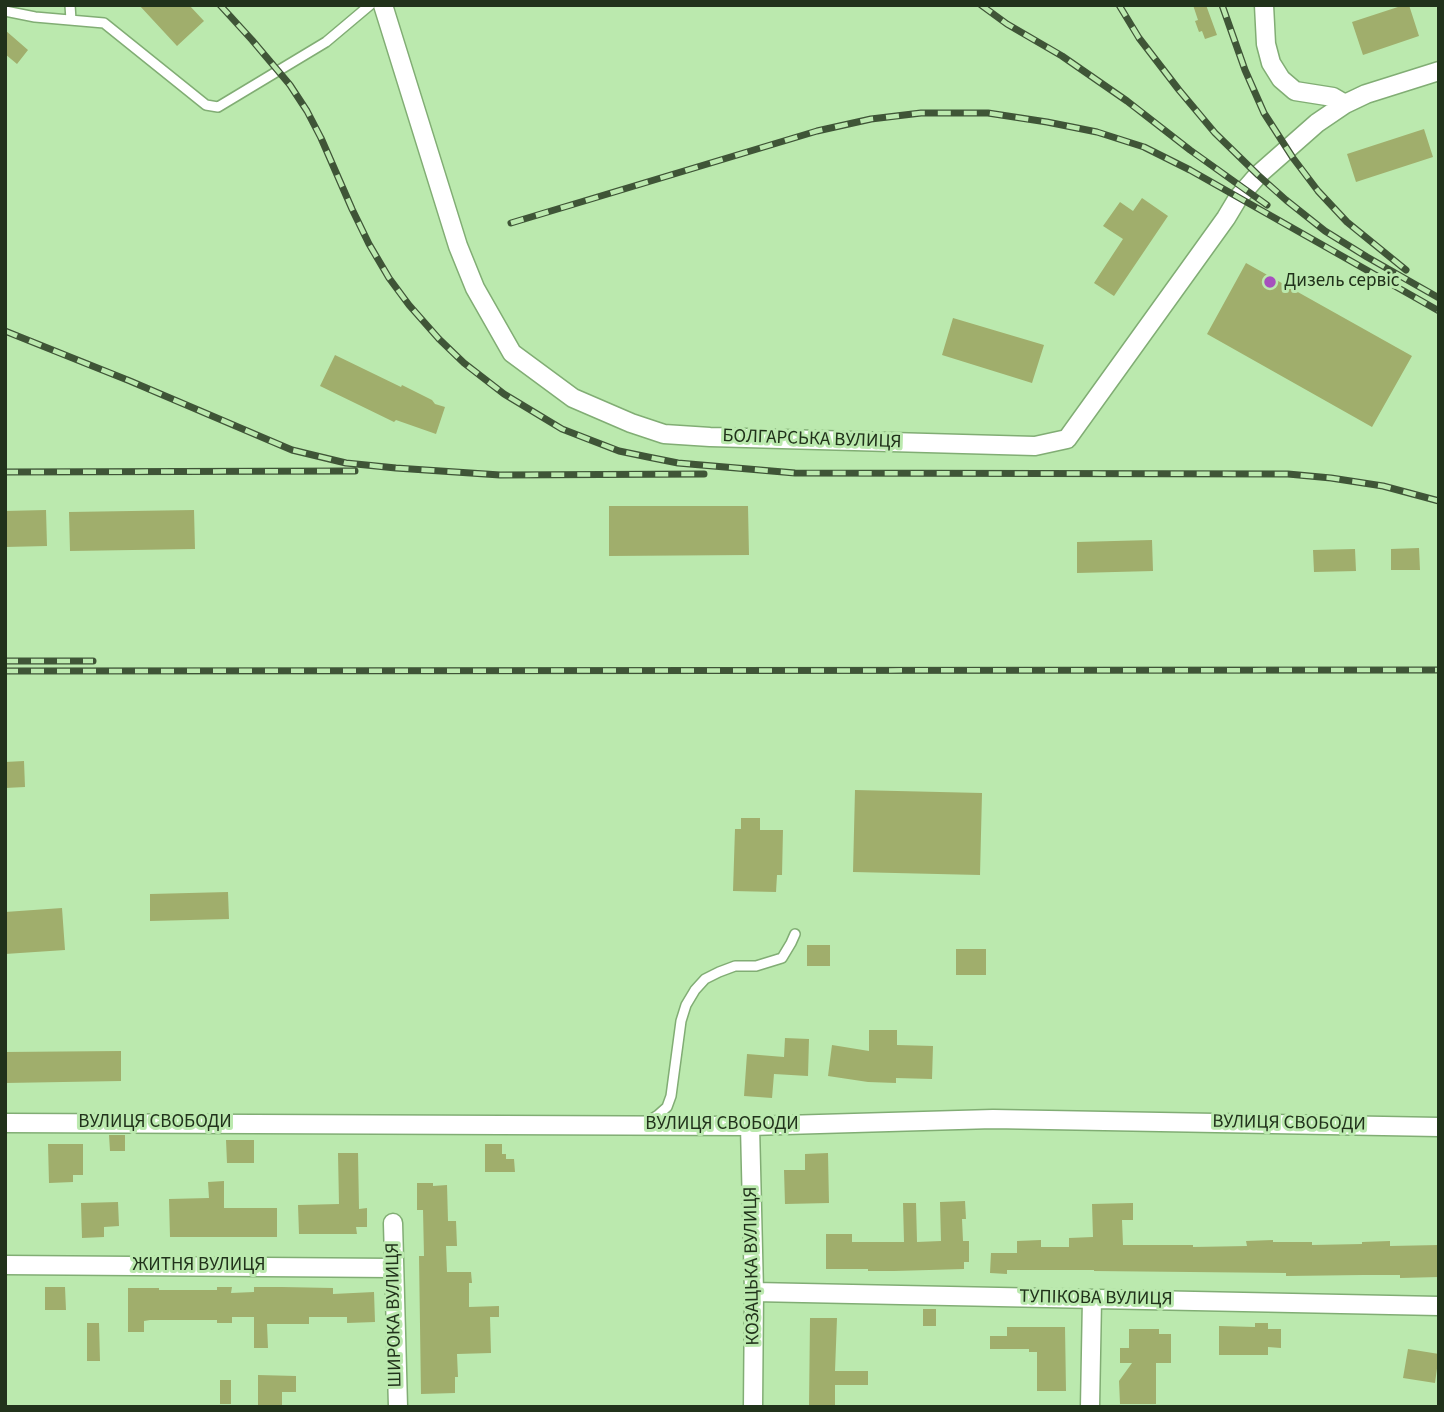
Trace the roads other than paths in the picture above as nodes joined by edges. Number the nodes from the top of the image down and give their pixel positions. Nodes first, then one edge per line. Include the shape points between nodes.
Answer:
1 (70, 5) edge
2 (370, 5) edge
3 (383, 5) edge
4 (1264, 5) edge
5 (5, 10) edge
6 (71, 20) junction
7 (1439, 71) edge
8 (1345, 104) junction
9 (795, 934) dead end
10 (5, 1123) edge
11 (640, 1125) junction
12 (750, 1126) junction
13 (1439, 1127) edge
14 (393, 1223) dead end
15 (5, 1265) edge
16 (393, 1268) junction
17 (754, 1292) junction
18 (1092, 1299) junction
19 (1439, 1306) edge
20 (398, 1407) edge
21 (753, 1407) edge
22 (1090, 1407) edge

1 - 6 lane
2 - 6 lane via 326,42 218,107 206,105 104,23
3 - 8 street, БОЛГАРСЬКА ВУЛИЦЯ via 458,246 475,288 512,353 573,398 664,434 1035,446 1067,439 1238,198 1317,123
4 - 8 street via 1266,44 1281,79 1295,91 1334,97
5 - 6 lane
7 - 8 street, БОЛГАРСЬКА ВУЛИЦЯ
9 - 11 lane via 782,958 719,972 695,990 681,1021 667,1107
10 - 11 street, ВУЛИЦЯ СВОБОДИ
11 - 12 street, ВУЛИЦЯ СВОБОДИ
12 - 13 street, ВУЛИЦЯ СВОБОДИ via 993,1119
12 - 17 street, КОЗАЦЬКА ВУЛИЦЯ
14 - 16 street, ШИРОКА ВУЛИЦЯ
15 - 16 street, ЖИТНЯ ВУЛИЦЯ
16 - 20 street, ШИРОКА ВУЛИЦЯ
17 - 18 street, ТУПІКОВА ВУЛИЦЯ
17 - 21 street, КОЗАЦЬКА ВУЛИЦЯ
18 - 19 street, ТУПІКОВА ВУЛИЦЯ
18 - 22 street

